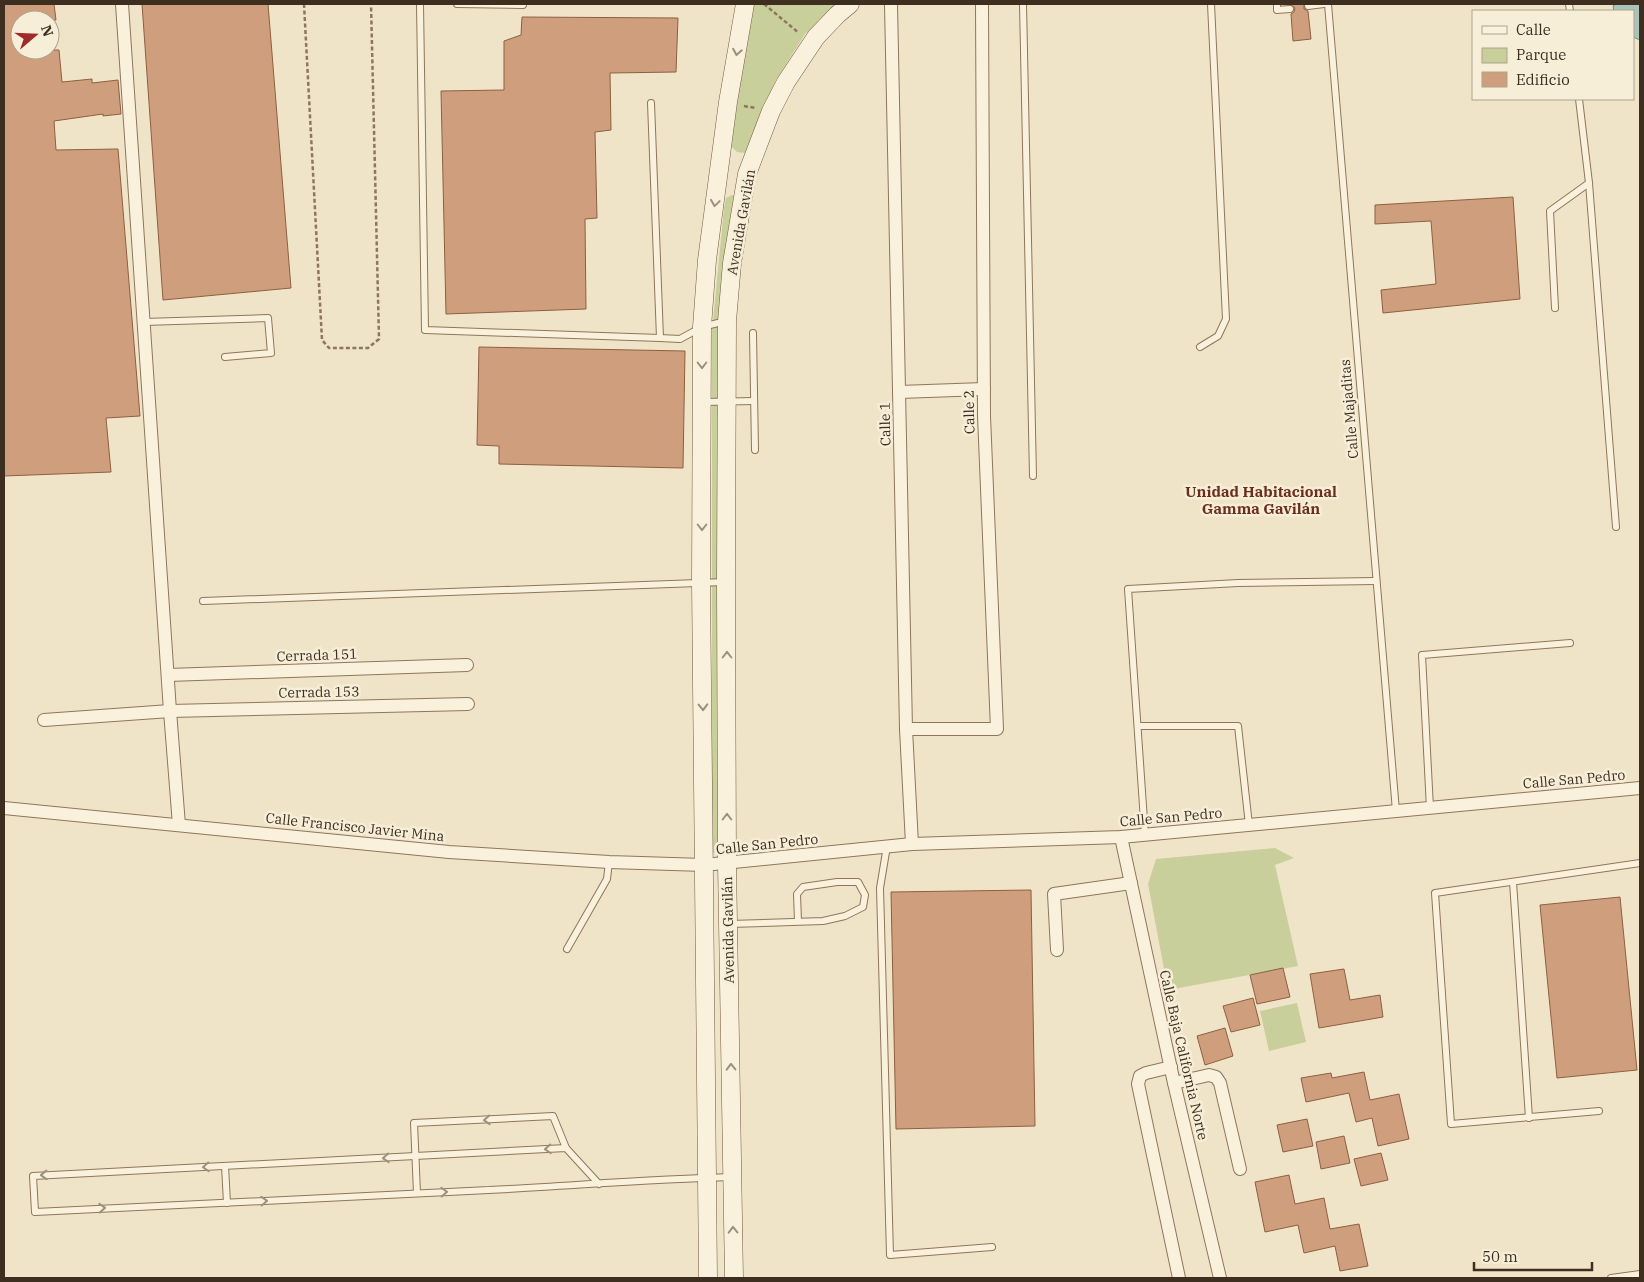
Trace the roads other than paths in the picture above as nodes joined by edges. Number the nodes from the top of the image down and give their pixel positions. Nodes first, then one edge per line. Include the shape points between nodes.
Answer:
1 (122, 4) edge
2 (420, 4) edge
3 (457, 4) edge
4 (745, 4) edge
5 (850, 4) edge
6 (891, 4) edge
7 (982, 4) edge
8 (1023, 4) edge
9 (1211, 4) edge
10 (1277, 4) edge
11 (1326, 4) edge
12 (523, 5) edge
13 (1308, 6) dead end
14 (1290, 9) dead end
15 (1579, 100) edge
16 (651, 103) dead end
17 (719, 169) junction
18 (747, 174) junction
19 (1588, 183) junction
20 (707, 260) junction
21 (732, 263) junction
22 (1554, 308) dead end
23 (727, 321) junction
24 (144, 322) junction
25 (702, 327) junction
26 (753, 333) dead end
27 (660, 338) junction
28 (1200, 347) dead end
29 (225, 357) dead end
30 (984, 389) junction
31 (899, 392) junction
32 (754, 401) junction
33 (702, 402) junction
34 (726, 402) junction
35 (755, 450) dead end
36 (1033, 476) dead end
37 (1616, 527) dead end
38 (1376, 581) junction
39 (726, 582) junction
40 (702, 583) junction
41 (203, 601) dead end
42 (1570, 642) dead end
43 (467, 665) dead end
44 (168, 676) junction
45 (468, 704) dead end
46 (170, 711) junction
47 (44, 720) dead end
48 (1138, 726) junction
49 (906, 730) junction
50 (1640, 788) edge
51 (4, 808) edge
52 (1430, 808) junction
53 (1396, 811) junction
54 (179, 825) junction
55 (1249, 825) junction
56 (1145, 835) junction
57 (1121, 837) junction
58 (912, 844) junction
59 (887, 846) junction
60 (609, 862) junction
61 (727, 863) junction
62 (1640, 863) edge
63 (704, 864) junction
64 (1513, 882) junction
65 (1131, 883) junction
66 (798, 921) junction
67 (728, 924) junction
68 (567, 949) dead end
69 (1057, 950) dead end
70 (1171, 1067) junction
71 (1174, 1083) junction
72 (1599, 1112) dead end
73 (1529, 1118) junction
74 (566, 1148) junction
75 (415, 1156) junction
76 (224, 1166) junction
77 (1240, 1169) dead end
78 (732, 1177) junction
79 (707, 1178) junction
80 (599, 1184) junction
81 (417, 1193) junction
82 (227, 1203) junction
83 (992, 1247) dead end
84 (1640, 1274) edge
85 (708, 1278) edge
86 (734, 1278) edge
87 (1179, 1278) edge
88 (1220, 1278) edge
89 (1611, 1278) edge

1 - 24 street
2 - 27 lane via 425,330
3 - 12 lane
4 -> 17 main road, Avenida Gavilán
5 - 18 main road, Avenida Gavilán via 811,44 786,82
6 - 31 street, Calle 1
7 - 30 street, Calle 2
8 - 36 lane
9 - 28 lane via 1226,319 1218,336
10 - 14 lane via 1278,10
11 - 13 lane
11 - 38 lane, Calle Majaditas
15 - 19 lane
16 - 27 lane
17 - 18 main road
17 -> 20 main road, Avenida Gavilán
18 - 21 main road, Avenida Gavilán
19 - 22 lane via 1550,211
19 - 37 lane
20 - 21 main road
20 - 25 main road, Avenida Gavilán
21 - 23 main road, Avenida Gavilán
23 - 25 lane
23 - 34 main road, Avenida Gavilán
24 - 29 lane via 268,318 271,353
24 - 44 street
25 - 27 lane via 680,339
25 -> 33 main road, Avenida Gavilán
26 - 32 lane
30 - 31 street
30 - 49 street, Calle 2 via 996,729
31 - 49 street, Calle 1
32 - 34 lane
32 - 35 lane
33 - 34 lane
33 -> 40 main road, Avenida Gavilán
34 - 39 main road, Avenida Gavilán
38 - 48 lane via 1128,589
38 - 53 lane, Calle Majaditas
39 - 40 lane
61 -> 39 main road, Avenida Gavilán
40 - 41 lane
40 -> 63 main road, Avenida Gavilán
42 - 52 lane via 1422,655
43 - 44 street, Cerrada 151
44 - 46 street
45 - 46 street, Cerrada 153
46 - 47 street, Cerrada 153
46 - 54 street
48 - 55 lane via 1238,726
48 - 56 lane
49 - 58 street, Calle 1
50 - 52 street, Calle San Pedro
51 - 54 street, Calle Francisco Javier Mina
52 - 53 street, Calle San Pedro
53 - 55 street, Calle San Pedro
54 - 60 street, Calle Francisco Javier Mina via 449,852
55 - 56 street, Calle San Pedro
56 - 57 street, Calle San Pedro
57 - 58 street, Calle San Pedro
57 - 65 street, Calle Baja California Norte
58 - 59 street, Calle San Pedro
59 - 61 street, Calle San Pedro
59 - 83 lane via 880,888 890,1255
60 - 63 street, Calle Francisco Javier Mina
60 - 68 lane via 607,879
61 - 63 street, Calle San Pedro
61 - 67 main road, Avenida Gavilán
62 - 64 lane
63 - 79 main road, Avenida Gavilán
64 - 73 lane
64 - 73 lane via 1435,893 1451,1124
65 - 69 street via 1054,894
65 - 70 street, Calle Baja California Norte
66 - 66 lane via 823,921 845,916 863,907 865,895 858,882 802,887 797,894
66 - 67 lane
78 -> 67 main road, Avenida Gavilán
70 - 71 street, Calle Baja California Norte
70 - 87 street via 1140,1076 1138,1084
71 - 77 street via 1209,1075 1216,1077
71 - 88 street, Calle Baja California Norte
72 - 73 lane
74 -> 75 lane
74 -> 75 lane via 553,1116 414,1123
74 - 80 lane
75 -> 76 lane
75 - 81 lane
76 - 82 lane
76 -> 82 lane via 33,1176 36,1212
78 - 79 lane
86 -> 78 main road, Avenida Gavilán
79 - 80 lane
79 - 85 main road, Avenida Gavilán
81 -> 80 lane
82 -> 81 lane
84 - 89 lane

